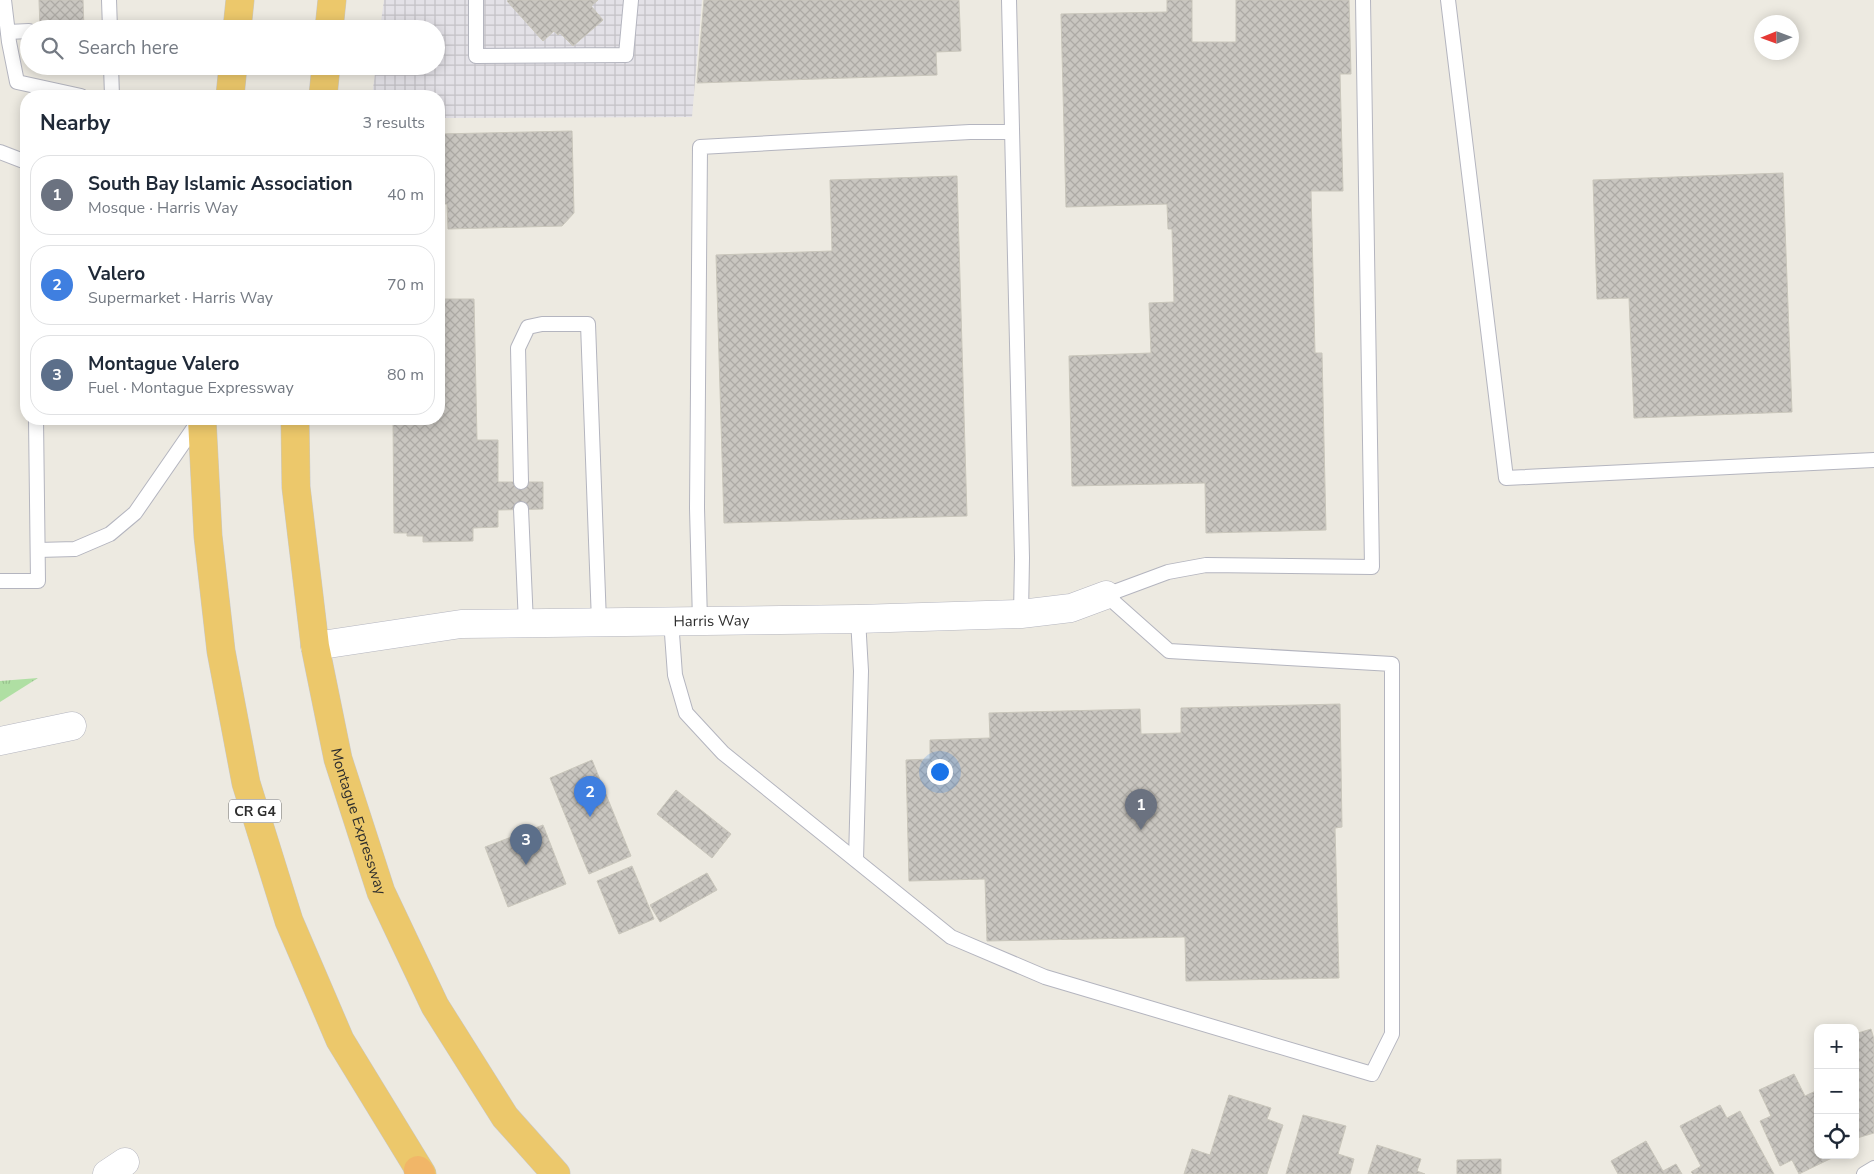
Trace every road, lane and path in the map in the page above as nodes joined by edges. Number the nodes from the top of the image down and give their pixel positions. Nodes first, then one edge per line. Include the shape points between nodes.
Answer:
1 (4, 0) edge
2 (109, 0) edge
3 (332, 0) edge
4 (476, 0) edge
5 (631, 0) edge
6 (1009, 0) edge
7 (1363, 0) edge
8 (1448, 0) edge
9 (110, 20) edge
10 (330, 20) edge
11 (20, 31) edge
12 (8, 32) junction
13 (111, 75) edge
14 (232, 75) edge
15 (325, 75) edge
16 (53, 90) edge
17 (112, 90) edge
18 (231, 90) edge
19 (324, 90) edge
20 (1012, 132) junction
21 (0, 152) edge
22 (20, 160) edge
23 (36, 425) edge
24 (197, 425) edge
25 (201, 425) edge
26 (295, 425) edge
27 (1874, 460) edge
28 (520, 482) dead end
29 (521, 509) dead end
30 (38, 550) junction
31 (0, 581) edge
32 (1106, 595) junction
33 (1021, 614) junction
34 (858, 619) junction
35 (671, 620) junction
36 (700, 621) junction
37 (599, 622) junction
38 (526, 624) junction
39 (315, 646) junction
40 (72, 726) dead end
41 (0, 741) edge
42 (856, 860) junction
43 (1874, 1168) edge
44 (420, 1173) edge
45 (556, 1174) edge
46 (1864, 1174) edge

1 - 12 lane
2 - 9 lane
3 - 10 highway
4 - 5 lane via 476,56 626,55
6 - 20 lane
7 - 32 lane via 1372,567 1206,565 1168,572
8 - 27 lane via 1506,478
11 - 12 lane
12 - 16 lane via 17,82
13 - 17 lane
14 - 18 highway
15 - 19 highway
20 - 33 lane
20 - 36 lane via 700,148 697,508
21 - 22 lane
23 - 30 lane
24 - 30 lane via 135,513 110,534 76,549
25 - 44 highway, CR G4 via 208,536 221,651 246,783 289,921 340,1040
26 - 39 highway, Montague Expressway via 296,487
28 - 37 lane via 518,348 528,327 588,324
29 - 38 lane
30 - 31 lane via 38,581
32 - 33 street, Harris Way via 1071,608
32 - 42 lane via 1169,651 1392,664 1392,1034 1372,1074 1045,978 952,937
33 - 34 street, Harris Way
34 - 36 street, Harris Way
34 - 42 lane via 861,670
35 - 36 street, Harris Way
35 - 37 street, Harris Way
35 - 42 lane via 675,675 686,713 723,754
37 - 38 street, Harris Way
38 - 39 street, Harris Way via 462,624
39 - 45 highway, Montague Expressway via 338,759 382,892 434,1006 505,1116
40 - 41 street
43 - 46 lane

